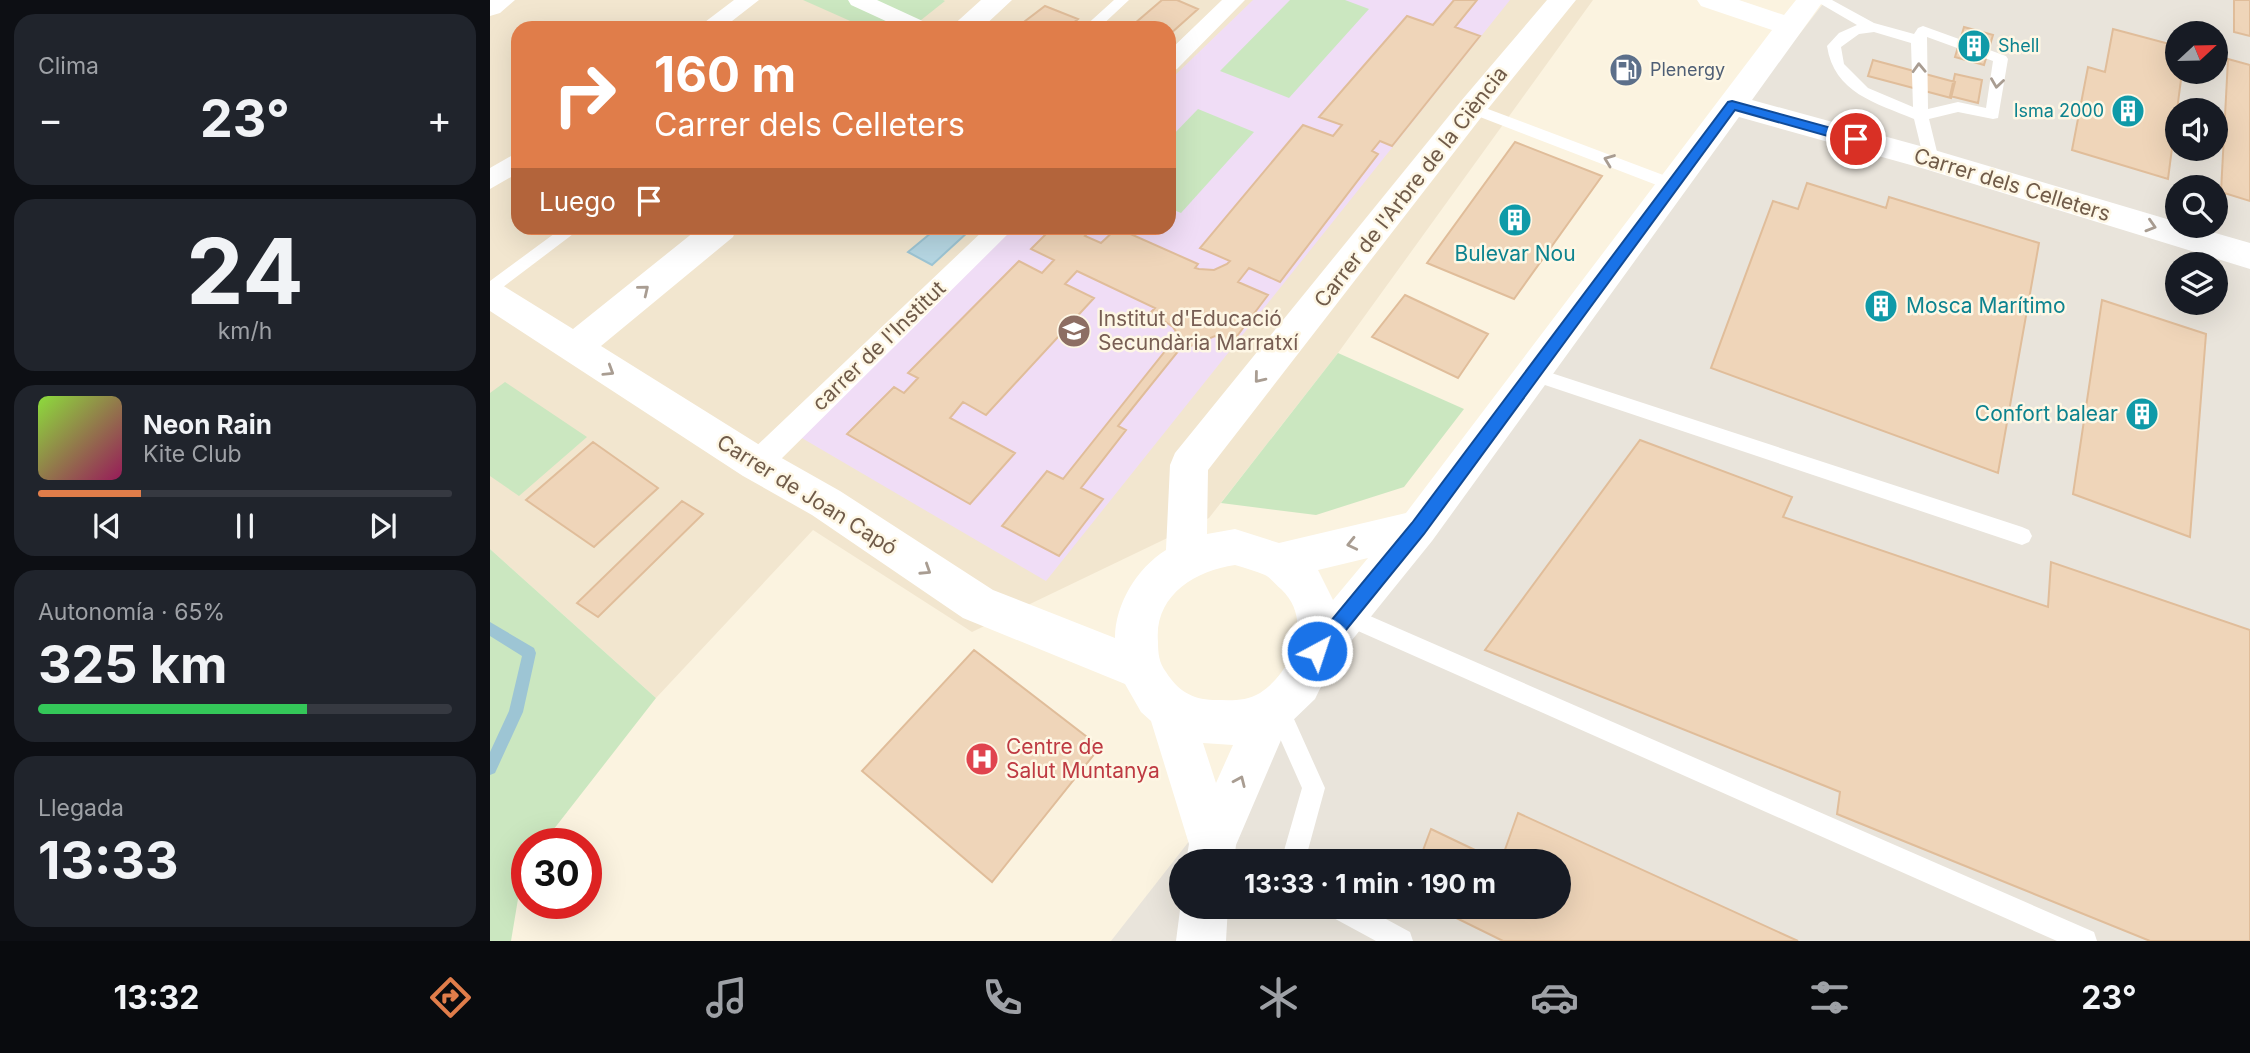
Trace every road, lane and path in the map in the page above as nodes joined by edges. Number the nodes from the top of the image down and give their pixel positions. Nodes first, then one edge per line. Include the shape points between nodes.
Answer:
1 (501, 0) edge
2 (748, 0) edge
3 (859, 0) edge
4 (998, 0) edge
5 (1122, 0) edge
6 (1234, 0) edge
7 (1562, 0) edge
8 (1710, 0) edge
9 (1821, 0) edge
10 (490, 7) edge
11 (1800, 13) edge
12 (718, 21) edge
13 (904, 21) edge
14 (972, 21) edge
15 (1098, 21) edge
16 (1869, 26) junction
17 (1918, 40) junction
18 (1176, 57) edge
19 (1732, 105) junction
20 (1472, 108) junction
21 (1921, 116) junction
22 (1931, 160) junction
23 (511, 165) edge
24 (490, 180) edge
25 (1673, 185) junction
26 (564, 235) edge
27 (711, 235) edge
28 (994, 235) edge
29 (2250, 256) edge
30 (490, 292) edge
31 (573, 349) junction
32 (1533, 374) junction
33 (757, 464) junction
34 (1418, 528) junction
35 (2022, 536) dead end
36 (1186, 559) junction
37 (1282, 561) junction
38 (1347, 616) junction
39 (1317, 651) junction
40 (1138, 668) junction
41 (1169, 708) junction
42 (1274, 709) junction
43 (1211, 849) edge
44 (1213, 849) edge
45 (1296, 849) edge
46 (1203, 919) edge
47 (1361, 919) edge
48 (1201, 941) edge
49 (1401, 941) edge
50 (2085, 941) edge

1 - 10 street
2 - 12 street
3 - 13 street
4 - 14 street
5 - 15 lane
6 - 18 street
7 - 20 street, Carrer de l'Arbre de la Ciència
8 - 11 street
9 - 16 lane
11 - 19 street
16 - 17 lane
16 - 21 lane via 1847,32 1834,46 1837,65 1863,92
21 -> 17 lane
17 -> 21 lane via 1923,31 2001,59 1993,114 1958,107
19 - 22 street, Carrer dels Celleters
19 - 25 street
25 -> 20 lane
20 -> 36 street, Carrer de l'Arbre de la Ciència via 1189,465
21 - 22 lane
22 -> 29 street, Carrer dels Celleters
23 - 24 street
25 - 32 street
26 - 30 lane
31 -> 27 street
28 - 33 street, carrer de l'Institut
30 - 31 street, Carrer de Joan Capó
31 -> 33 street, Carrer de Joan Capó
32 - 34 street
32 - 35 lane
33 -> 40 street, Carrer de Joan Capó via 826,503 978,604
34 -> 37 street
34 - 38 street
36 - 37 street via 1235,547
36 - 40 street via 1148,594 1134,643
37 - 39 street via 1302,578 1315,602 1320,629
38 - 39 street
38 - 50 lane
39 - 42 street via 1295,691
40 - 41 street via 1150,691
41 - 42 street via 1194,720 1222,724
41 - 43 street
44 -> 42 street
42 - 45 lane via 1314,788
46 - 48 street
47 - 49 lane

